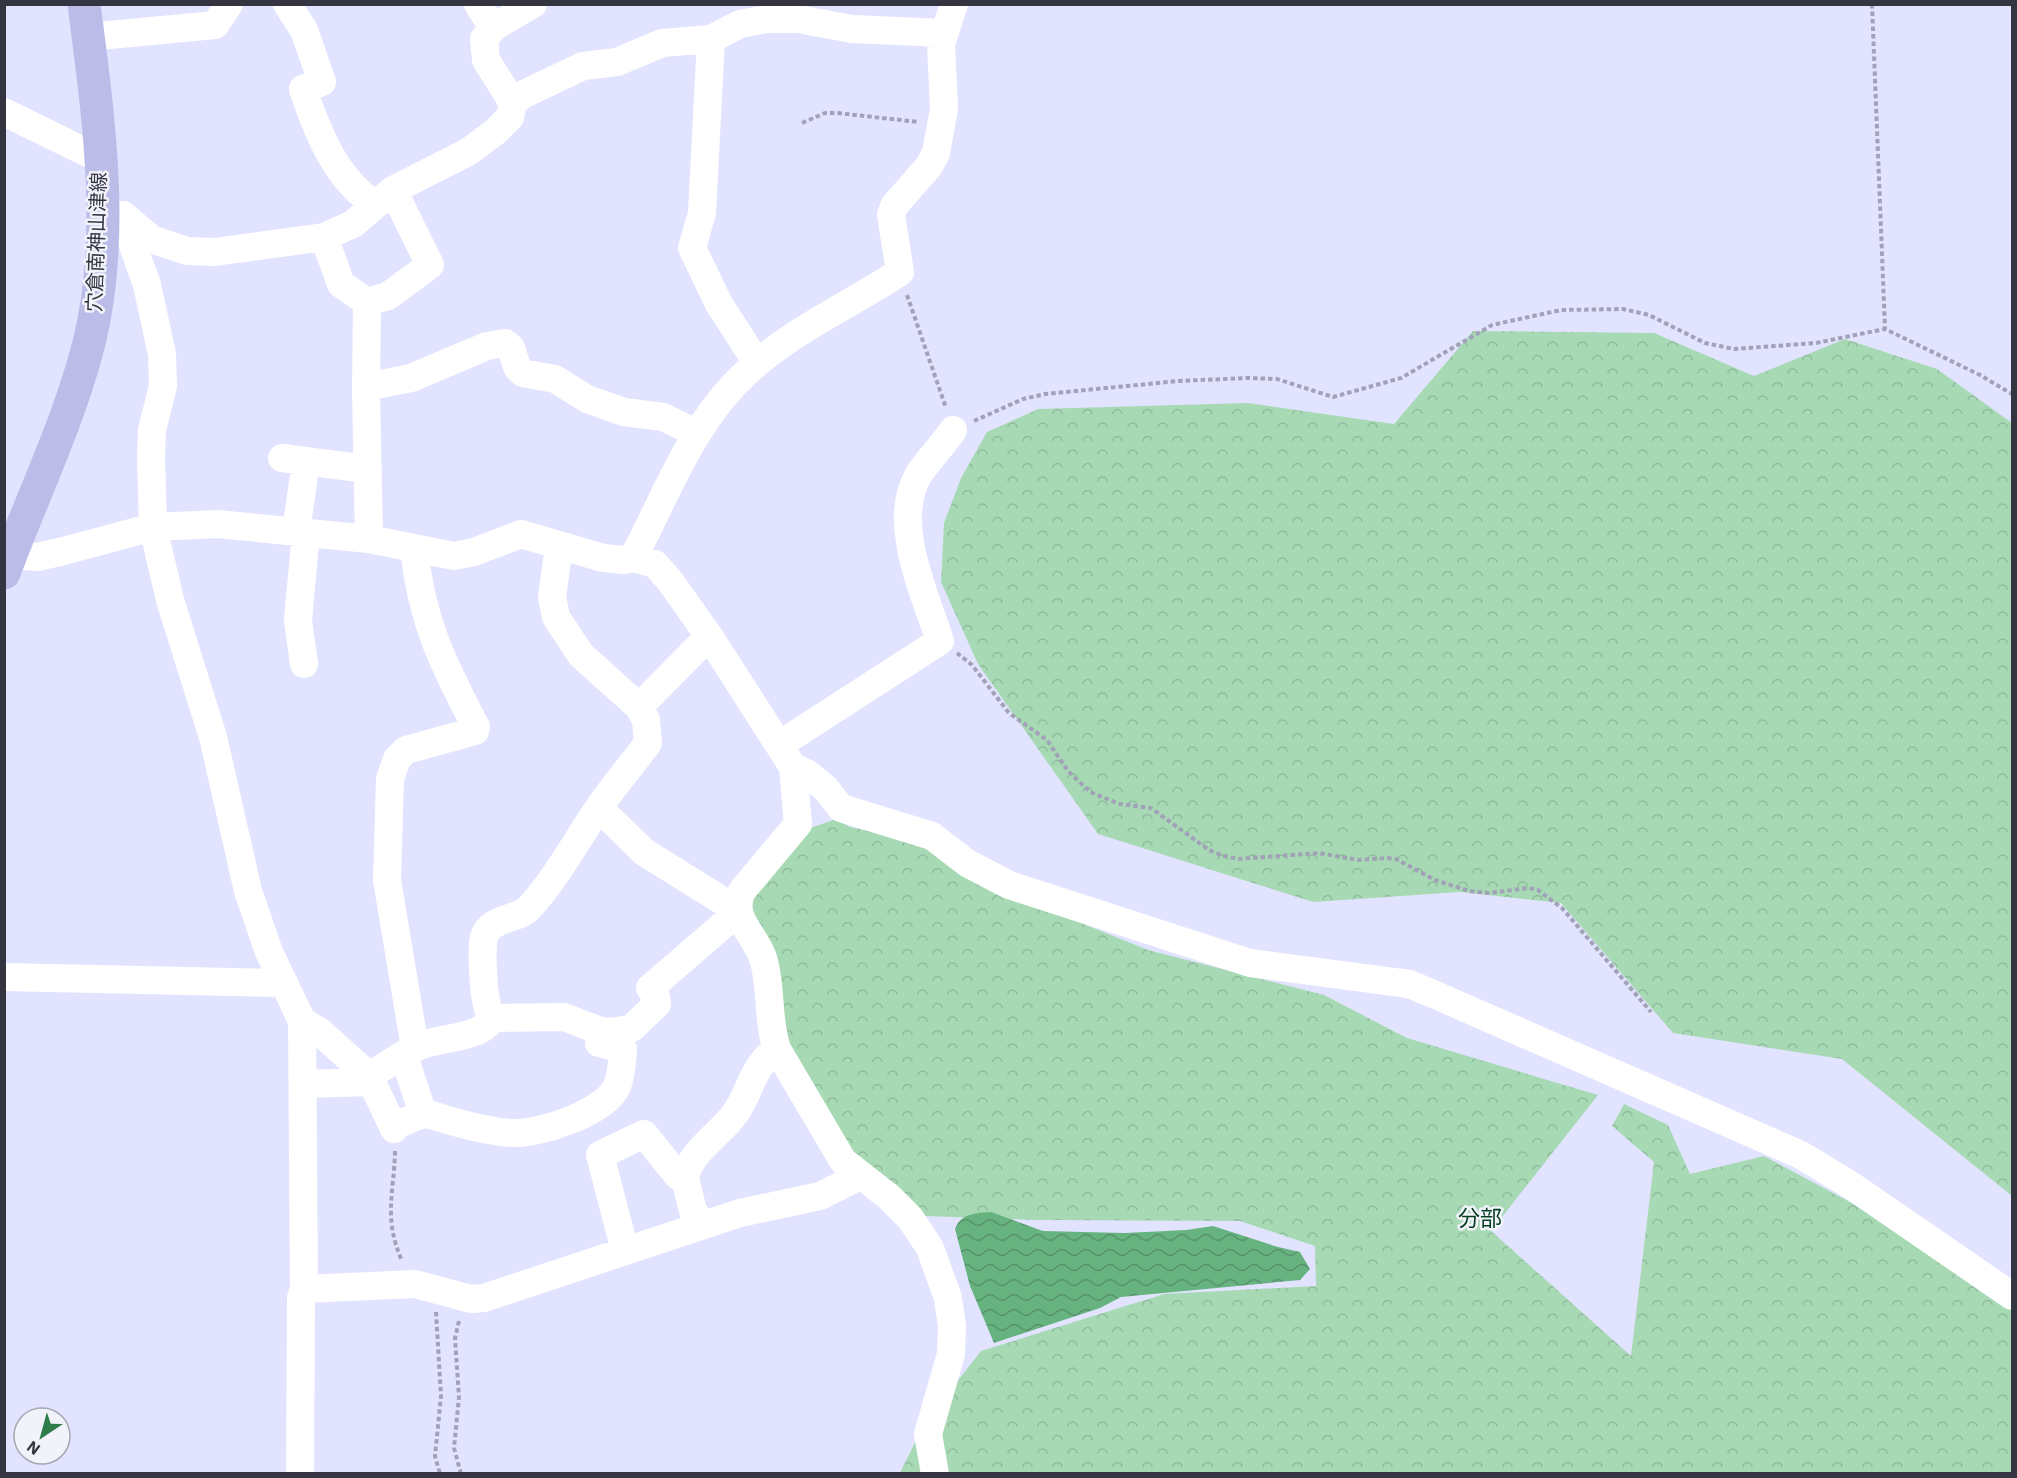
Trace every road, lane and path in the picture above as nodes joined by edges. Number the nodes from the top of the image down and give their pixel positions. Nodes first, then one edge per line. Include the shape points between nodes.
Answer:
1 (84, 4) edge
2 (229, 4) edge
3 (287, 4) edge
4 (478, 4) edge
5 (532, 4) edge
6 (954, 4) edge
7 (1872, 4) edge
8 (493, 28) junction
9 (944, 33) junction
10 (88, 37) junction
11 (711, 39) junction
12 (513, 103) junction
13 (4, 112) edge
14 (802, 123) dead end
15 (942, 125) junction
16 (100, 172) junction
17 (384, 197) junction
18 (128, 220) junction
19 (324, 237) junction
20 (900, 272) junction
21 (367, 302) junction
22 (1885, 329) junction
23 (757, 363) junction
24 (366, 387) junction
25 (2013, 394) edge
26 (953, 430) junction
27 (696, 433) junction
28 (367, 469) junction
29 (153, 527) junction
30 (301, 531) junction
31 (369, 539) junction
32 (559, 546) junction
33 (414, 548) junction
34 (633, 558) junction
35 (6, 568) edge
36 (709, 636) junction
37 (940, 641) junction
38 (304, 664) dead end
39 (639, 707) junction
40 (786, 756) junction
41 (598, 808) junction
42 (738, 910) junction
43 (4, 977) edge
44 (282, 983) junction
45 (1652, 1012) dead end
46 (492, 1018) junction
47 (302, 1021) junction
48 (599, 1043) dead end
49 (777, 1049) junction
50 (409, 1052) junction
51 (371, 1079) junction
52 (303, 1084) junction
53 (593, 1109) junction
54 (423, 1114) junction
55 (394, 1128) junction
56 (624, 1144) junction
57 (860, 1176) junction
58 (685, 1178) junction
59 (703, 1224) junction
60 (625, 1251) junction
61 (425, 1287) junction
62 (304, 1289) junction
63 (2013, 1296) edge
64 (467, 1298) junction
65 (300, 1473) edge
66 (440, 1473) edge
67 (461, 1473) edge
68 (935, 1473) edge

1 - 10 main road, 穴倉南神山津線
2 - 10 street via 215,25
3 - 17 street via 304,30 322,82 303,89 321,136 337,165 362,194
4 - 8 street
5 - 8 street
6 - 9 street
7 - 22 path
8 - 12 street via 484,39 486,60
9 - 11 street via 852,29 798,19 766,19 740,24
9 - 15 street
10 - 16 main road, 穴倉南神山津線
11 - 12 street via 662,43 617,62 583,66
11 - 23 street via 702,213 692,248 719,304
12 - 17 street via 510,117 468,152
13 - 16 street
14 - 15 path via 825,113 837,113
15 - 20 street via 929,166 894,206 891,215
16 - 18 street via 111,202
16 - 35 main road, 穴倉南神山津線 via 99,282 89,341 79,379
17 - 19 street via 352,224
17 - 21 street via 430,265 388,296
18 - 19 street via 151,240 187,251 215,252
18 - 29 street via 162,354 163,386 152,430
19 - 21 street via 342,284
20 - 23 street
20 - 26 path
21 - 24 street
22 - 25 path
22 - 26 path via 1816,343 1734,349 1706,343 1649,315 1623,309 1561,310 1492,325 1401,378 1333,397 1277,380 1178,381 1045,394 1023,399
23 - 27 street via 724,395
24 - 27 street via 411,378 487,345 505,343 523,374 555,379 587,399 624,412 663,417
24 - 28 street
26 - 37 street via 919,474 908,521 912,552
27 - 34 street
28 - 30 street via 294,460
28 - 31 street
29 - 30 street via 218,524
29 - 35 street
29 - 44 street via 176,620 213,737 249,891
30 - 31 street
30 - 38 street via 298,620
31 - 33 street
32 - 33 street via 521,534 454,556
32 - 34 street via 603,558
32 - 39 street via 552,597 556,617 581,656
33 - 50 street via 421,600 440,656 476,727 475,731 406,750 397,759 390,779 387,880
34 - 36 street via 655,564
36 - 39 street
36 - 40 street
37 - 40 street
37 - 45 path via 972,666 1009,713 1047,740 1068,771 1089,792 1120,804 1151,808 1209,850 1224,856 1238,859 1319,853 1358,860 1388,858 1469,891 1538,890 1562,908
39 - 41 street via 646,720 648,743
40 - 42 street via 798,824 742,891
40 - 63 street via 825,788 841,808 932,836 967,863 1009,885 1250,963 1409,984 1801,1155
41 - 42 street via 644,852
41 - 46 street via 528,910 492,926 484,936 485,990
42 - 46 street via 650,988 657,1004 632,1028 603,1032 564,1017
42 - 49 street via 763,958
43 - 44 street
44 - 47 street
46 - 50 street via 480,1031
47 - 51 street via 319,1031
47 - 52 street
48 - 53 street via 623,1049 616,1087 607,1101
49 - 57 street via 831,1143
49 - 58 street via 754,1073 735,1113 714,1134
50 - 51 street
50 - 54 street
51 - 52 street
51 - 55 street
52 - 62 street
53 - 54 street via 544,1129 512,1133
53 - 56 street
54 - 55 street
55 - 61 path via 389,1215 398,1251
56 - 58 street via 646,1135 678,1176
56 - 60 street via 600,1155
57 - 59 street via 820,1196
57 - 68 street via 910,1218 930,1248 948,1298 951,1354 928,1434
58 - 59 street via 693,1210
59 - 60 street
60 - 64 street via 502,1294
61 - 62 street
61 - 64 street
61 - 66 path via 441,1396 435,1456
62 - 65 street
64 - 67 path via 455,1338 459,1397 454,1449

